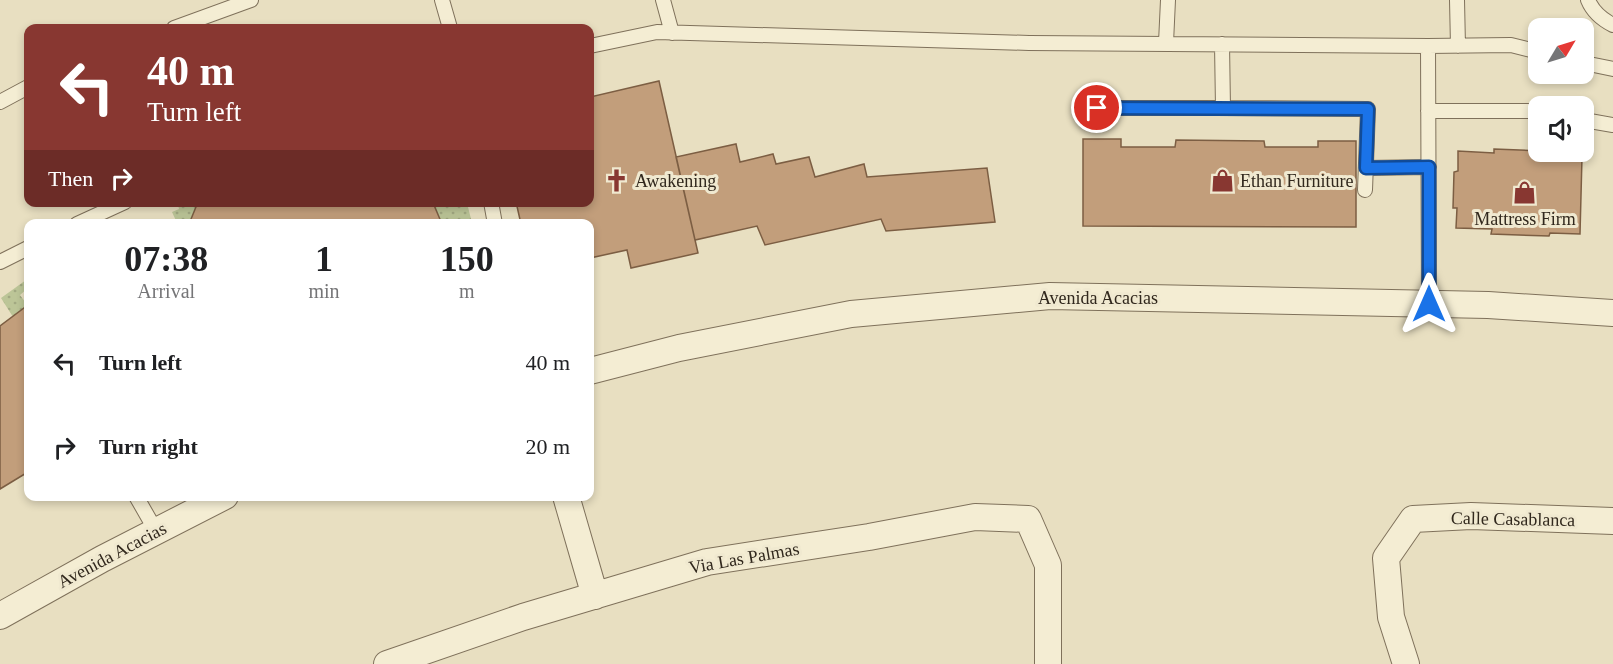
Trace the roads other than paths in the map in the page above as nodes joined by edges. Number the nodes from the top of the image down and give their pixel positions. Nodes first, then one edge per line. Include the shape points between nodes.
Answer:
1 (251, 0) edge
2 (442, 0) edge
3 (663, 0) edge
4 (1168, 0) edge
5 (1457, 0) edge
6 (1588, 0) edge
7 (185, 24) edge
8 (449, 24) edge
9 (1613, 25) edge
10 (672, 33) junction
11 (1166, 44) junction
12 (1222, 44) junction
13 (594, 45) edge
14 (1458, 45) junction
15 (1428, 46) junction
16 (1528, 49) edge
17 (1594, 65) edge
18 (1613, 69) edge
19 (24, 89) edge
20 (0, 102) edge
21 (1097, 108) dead end
22 (1223, 108) junction
23 (1428, 111) junction
24 (1528, 111) edge
25 (1594, 122) edge
26 (1613, 125) edge
27 (1429, 167) junction
28 (1366, 168) junction
29 (1365, 190) dead end
30 (105, 207) edge
31 (85, 219) edge
32 (24, 250) edge
33 (0, 262) edge
34 (1429, 304) junction
35 (1613, 312) edge
36 (594, 370) edge
37 (139, 501) edge
38 (567, 501) edge
39 (198, 502) edge
40 (1613, 521) edge
41 (156, 531) junction
42 (595, 596) junction
43 (0, 616) edge
44 (387, 664) edge
45 (1048, 664) edge
46 (1406, 664) edge

1 - 7 lane
2 - 8 lane
3 - 10 lane
4 - 11 lane
5 - 14 lane
6 - 9 lane via 1592,9
10 - 11 lane
10 - 13 lane via 657,32
11 - 12 lane
12 - 15 lane
12 - 22 lane
14 - 15 lane
14 - 16 lane via 1511,45
15 - 23 lane
17 - 18 lane
19 - 20 lane
21 - 22 lane
22 - 28 lane via 1368,109
23 - 24 lane
23 - 27 lane
25 - 26 lane
27 - 28 lane
27 - 34 lane
28 - 29 lane
30 - 31 lane
32 - 33 lane
34 - 35 street, Avenida Acacias
34 - 36 street, Avenida Acacias via 1050,296 851,314 680,348
37 - 41 lane
38 - 42 street
39 - 41 street, Avenida Acacias
40 - 46 street, Calle Casablanca via 1471,516 1413,519 1386,558 1391,617
41 - 43 street, Avenida Acacias
42 - 44 street, Via Las Palmas
42 - 45 street, Via Las Palmas via 707,562 975,517 1028,519 1048,565

